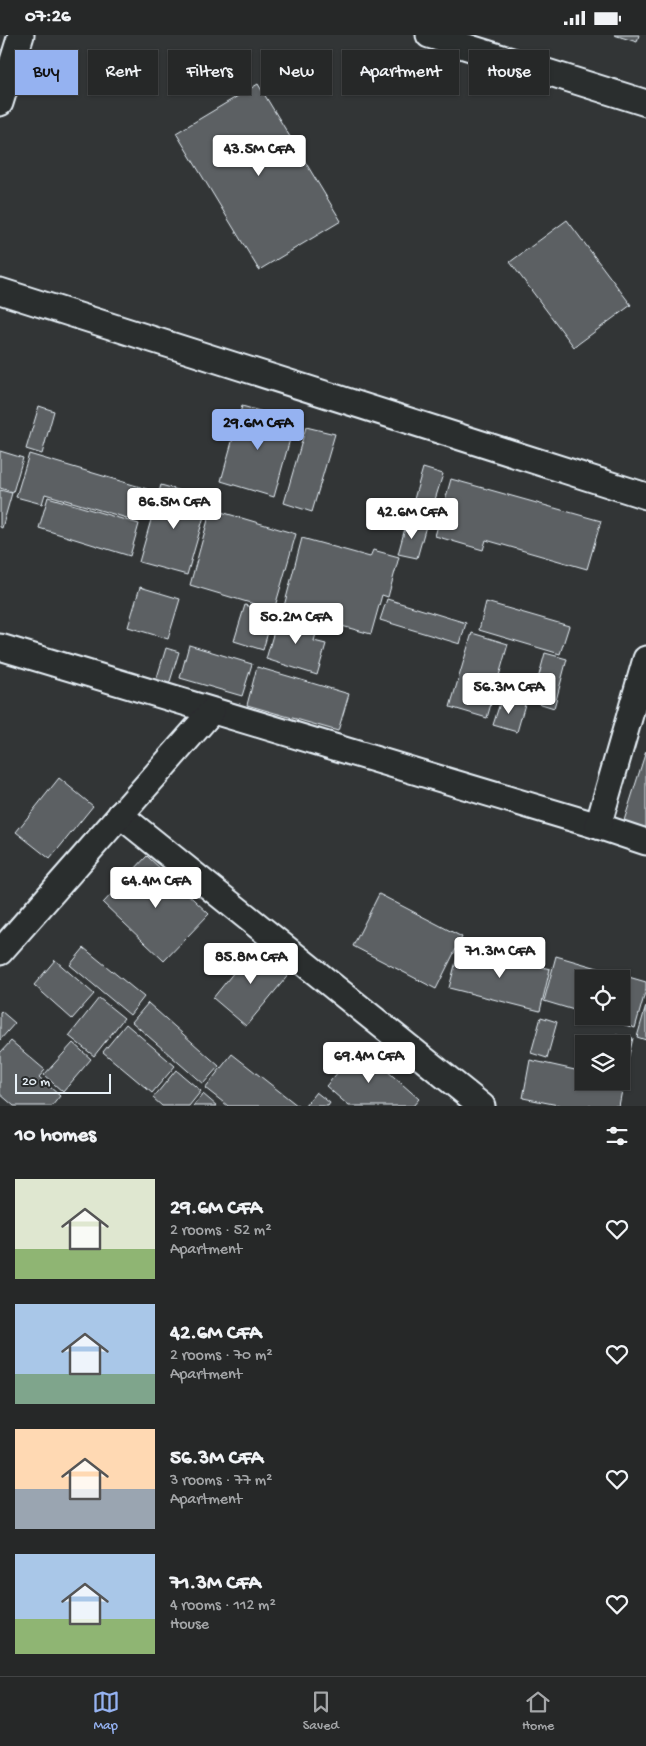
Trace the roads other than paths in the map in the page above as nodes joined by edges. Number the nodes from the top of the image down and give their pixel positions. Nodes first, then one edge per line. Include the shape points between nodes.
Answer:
1 (21, 35) edge
2 (438, 36) edge
3 (0, 103) edge
4 (646, 103) edge
5 (0, 291) edge
6 (646, 496) edge
7 (0, 647) edge
8 (646, 659) edge
9 (212, 711) junction
10 (120, 815) junction
11 (598, 826) junction
12 (646, 842) edge
13 (0, 952) edge
14 (482, 1106) edge

1 - 3 street
2 - 4 street
5 - 6 street
7 - 9 street
8 - 11 street
9 - 10 street
9 - 11 street
10 - 13 street
10 - 14 street
11 - 12 street

